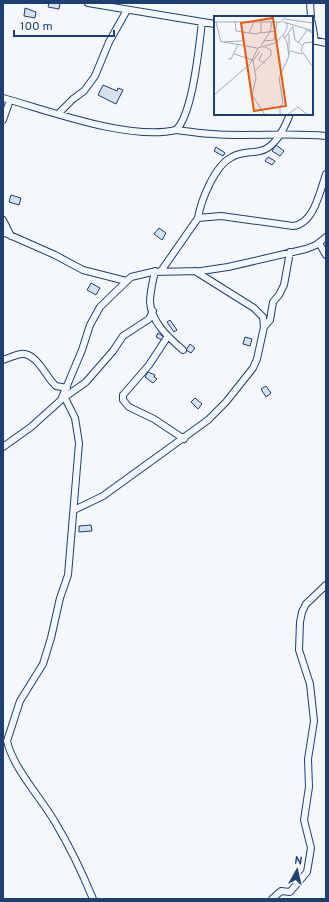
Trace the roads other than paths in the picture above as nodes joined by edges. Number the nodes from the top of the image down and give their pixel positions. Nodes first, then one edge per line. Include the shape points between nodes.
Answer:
1 (88, 3) edge
2 (310, 3) edge
3 (127, 10) junction
4 (311, 16) edge
5 (202, 22) junction
6 (214, 24) edge
7 (314, 40) edge
8 (326, 43) edge
9 (3, 98) edge
10 (10, 100) junction
11 (59, 113) junction
12 (289, 115) edge
13 (3, 120) edge
14 (176, 130) junction
15 (280, 133) junction
16 (326, 136) edge
17 (326, 174) edge
18 (198, 218) junction
19 (3, 220) edge
20 (3, 232) edge
21 (11, 236) junction
22 (326, 237) edge
23 (319, 243) junction
24 (290, 252) junction
25 (326, 255) edge
26 (158, 271) junction
27 (195, 272) junction
28 (126, 281) junction
29 (153, 312) junction
30 (264, 326) junction
31 (168, 336) junction
32 (183, 350) dead end
33 (3, 360) edge
34 (67, 388) junction
35 (64, 396) junction
36 (184, 439) junction
37 (3, 447) edge
38 (74, 510) junction
39 (326, 585) edge
40 (93, 899) edge
41 (272, 899) edge

1 - 3 street
2 - 4 street
3 - 5 street
3 - 11 street via 109,42 95,76 84,91
5 - 6 street
5 - 14 street via 186,115
7 - 8 street
9 - 10 street
10 - 11 street
10 - 13 street
11 - 14 street via 136,132
12 - 15 street
14 - 15 street via 212,134
15 - 16 street
15 - 18 street via 267,148 237,155 226,161 204,195
17 - 18 street via 310,215 306,221 298,225 221,216
18 - 26 street
19 - 21 street
20 - 21 street
21 - 28 street via 50,252 83,270
22 - 23 street
23 - 24 street
23 - 25 street
24 - 27 street via 228,268
24 - 30 street via 284,285 273,302 270,320
26 - 27 street
26 - 28 street via 137,275
26 - 29 street via 150,301
27 - 30 street via 254,308 263,317
28 - 34 street via 94,316
29 - 31 street
29 - 35 street via 146,321 123,336 86,382
30 - 36 street via 253,368 217,411
31 - 32 street
31 - 36 street via 149,365 124,395 123,400 129,407 154,419
33 - 34 street via 23,353 28,354 56,386
34 - 35 street
35 - 37 street via 31,427
35 - 38 street via 75,418 79,442
36 - 38 street via 103,496
38 - 40 street via 68,575 50,642 43,664 24,691 16,708 6,741 78,864
39 - 41 street via 306,604 302,612 299,634 299,650 310,684 314,722 308,760 309,787 304,820 311,848 310,866 290,892 281,891

